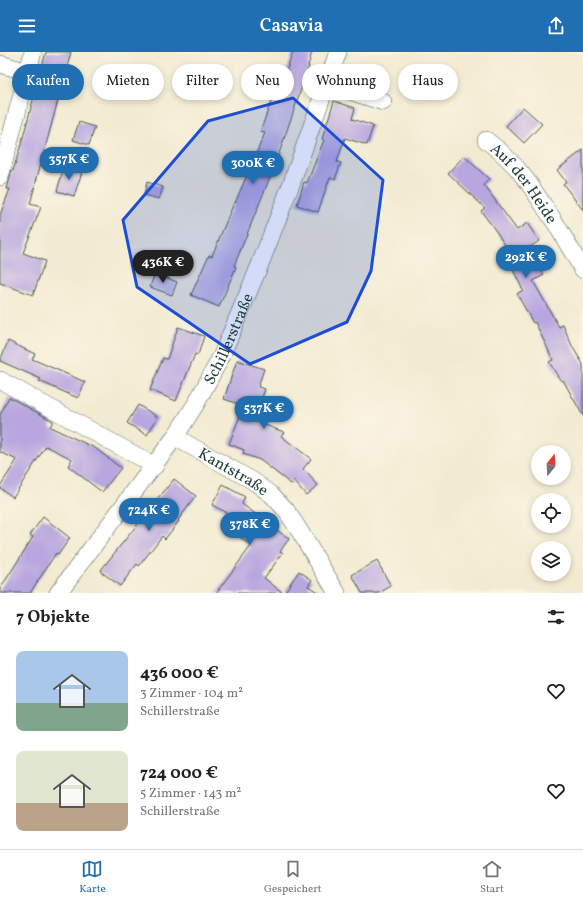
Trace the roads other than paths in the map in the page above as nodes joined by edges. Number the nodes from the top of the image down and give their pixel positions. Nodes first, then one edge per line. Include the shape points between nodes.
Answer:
1 (33, 52) edge
2 (338, 52) edge
3 (0, 64) edge
4 (30, 64) edge
5 (334, 64) edge
6 (12, 67) edge
7 (21, 100) edge
8 (322, 100) edge
9 (377, 100) edge
10 (383, 102) dead end
11 (486, 140) dead end
12 (0, 177) edge
13 (583, 270) edge
14 (0, 380) edge
15 (176, 437) junction
16 (155, 466) junction
17 (58, 593) edge
18 (336, 593) edge

1 - 4 street
2 - 5 street, Schillerstraße
3 - 6 street
7 - 12 street
8 - 15 street, Schillerstraße via 239,317 221,357
9 - 10 street
11 - 13 street, Auf der Heide via 502,152 528,182
14 - 16 street
15 - 16 street, Schillerstraße
15 - 18 street, Kantstraße via 271,494 286,510
16 - 17 street, Schillerstraße

